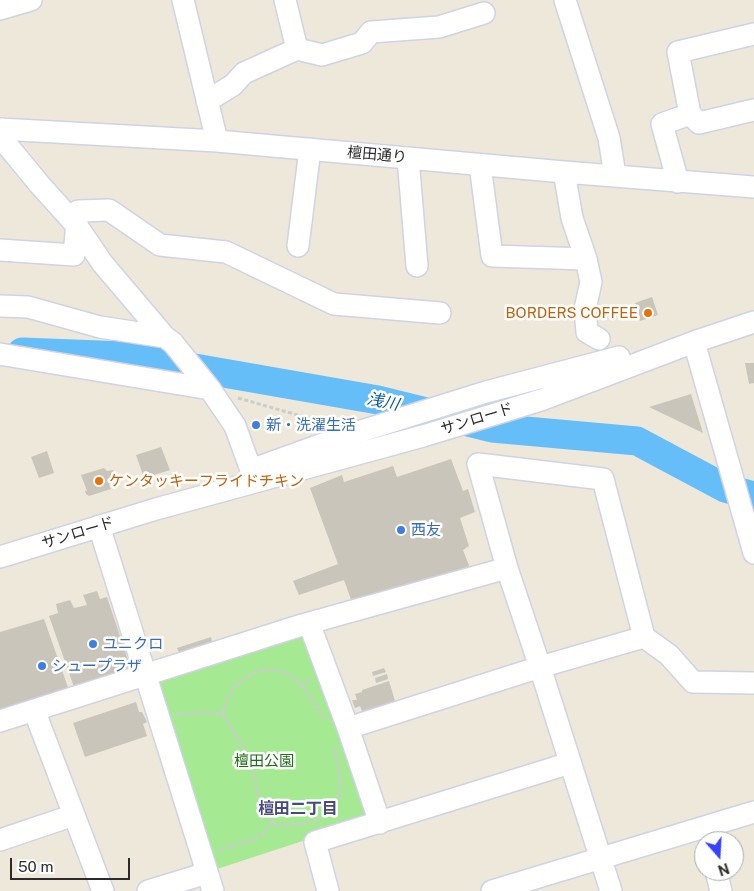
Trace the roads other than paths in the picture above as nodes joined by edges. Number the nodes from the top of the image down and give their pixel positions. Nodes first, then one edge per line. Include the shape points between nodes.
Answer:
1 (31, 0) edge
2 (183, 0) edge
3 (285, 0) edge
4 (565, 0) edge
5 (0, 9) edge
6 (484, 13) dead end
7 (754, 34) edge
8 (297, 49) junction
9 (207, 101) junction
10 (754, 110) edge
11 (690, 114) junction
12 (2, 129) edge
13 (216, 141) junction
14 (310, 149) junction
15 (408, 158) junction
16 (480, 164) junction
17 (564, 172) junction
18 (615, 175) junction
19 (678, 182) junction
20 (754, 187) edge
21 (77, 226) junction
22 (298, 246) dead end
23 (0, 250) edge
24 (586, 259) junction
25 (417, 266) dead end
26 (0, 306) edge
27 (440, 313) dead end
28 (754, 322) edge
29 (599, 339) dead end
30 (169, 340) junction
31 (694, 342) junction
32 (0, 354) edge
33 (207, 386) junction
34 (253, 476) junction
35 (99, 526) junction
36 (751, 541) edge
37 (0, 557) edge
38 (507, 568) junction
39 (309, 623) junction
40 (644, 637) junction
41 (540, 667) junction
42 (146, 676) junction
43 (754, 683) edge
44 (34, 710) junction
45 (0, 721) edge
46 (348, 728) junction
47 (570, 763) junction
48 (754, 812) edge
49 (74, 815) junction
50 (380, 823) junction
51 (714, 831) edge
52 (694, 837) edge
53 (0, 840) edge
54 (601, 857) junction
55 (207, 874) edge
56 (103, 891) edge
57 (148, 891) edge
58 (328, 891) edge
59 (492, 891) edge
60 (611, 891) edge

1 - 5 street
2 - 9 street
3 - 8 street
4 - 18 street via 609,138
6 - 8 street via 439,27 371,32 362,42 322,55
7 - 11 street via 678,52
8 - 9 street via 244,73
9 - 13 street
10 - 11 street via 699,123
11 - 19 street via 662,124
12 - 13 street, 檀田通り
12 - 21 street via 3,140
13 - 14 street, 檀田通り
14 - 15 street, 檀田通り
14 - 22 street
15 - 16 street, 檀田通り
15 - 25 street
16 - 17 street, 檀田通り
16 - 24 street via 492,256
17 - 18 street, 檀田通り
17 - 24 street via 572,218
18 - 19 street, 檀田通り
19 - 20 street, 檀田通り
21 - 23 street via 74,255
21 - 27 street via 78,211 109,210 160,246 226,252 334,304
21 - 30 street via 103,264
24 - 29 street via 592,282 585,309 587,332
26 - 30 street via 28,307 100,327
28 - 31 street, サンロード
30 - 33 street
31 - 34 street, サンロード via 541,400 423,436
31 - 34 street, サンロード via 486,392 339,438
31 - 36 street
32 - 33 street
33 - 34 street via 235,426
34 - 35 street, サンロード
35 - 37 street, サンロード
35 - 42 street
38 - 39 street
38 - 40 street via 478,464 603,479
38 - 41 street
39 - 42 street
39 - 46 street
40 - 41 street
40 - 43 street via 669,655 693,682
41 - 46 street
41 - 47 street
42 - 44 street
42 - 55 street
44 - 45 street
44 - 49 street
46 - 50 street
47 - 50 street
47 - 54 street
48 - 51 street
49 - 53 street
49 - 56 street
50 - 58 street via 315,842
52 - 54 street
54 - 59 street
54 - 60 street
55 - 57 street

